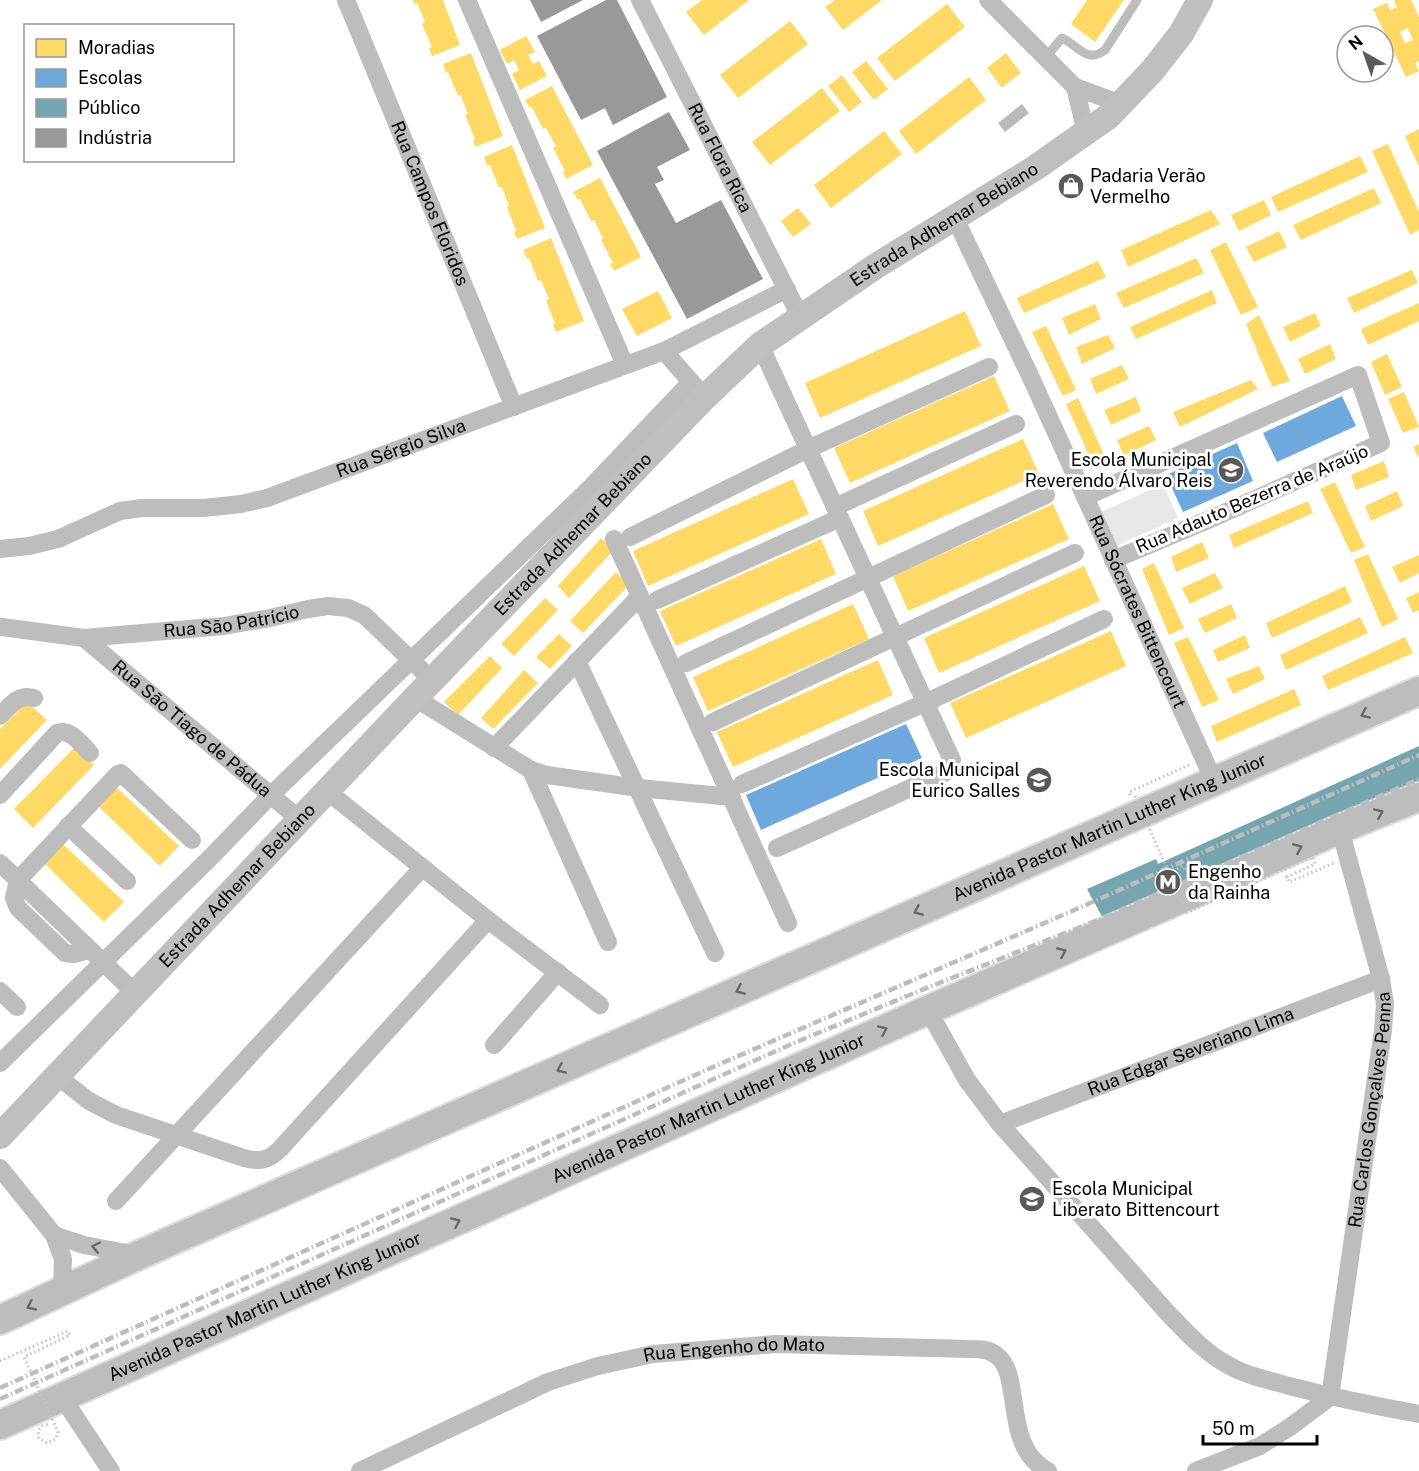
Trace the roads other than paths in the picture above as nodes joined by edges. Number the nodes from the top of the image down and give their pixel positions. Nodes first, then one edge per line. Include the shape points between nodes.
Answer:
1 (346, 0) edge
2 (467, 0) edge
3 (640, 0) edge
4 (988, 0) edge
5 (1137, 0) edge
6 (1200, 0) edge
7 (1046, 57) junction
8 (1075, 87) junction
9 (1121, 104) junction
10 (1086, 132) junction
11 (954, 216) junction
12 (787, 289) junction
13 (800, 316) junction
14 (760, 345) junction
15 (664, 351) junction
16 (625, 365) junction
17 (989, 367) dead end
18 (698, 390) junction
19 (514, 407) junction
20 (1016, 424) dead end
21 (808, 449) junction
22 (1046, 495) dead end
23 (1085, 497) junction
24 (838, 512) junction
25 (0, 549) edge
26 (1075, 553) dead end
27 (1113, 560) junction
28 (869, 578) junction
29 (649, 598) junction
30 (1104, 619) dead end
31 (2, 627) dead end
32 (896, 635) junction
33 (84, 638) junction
34 (411, 659) junction
35 (577, 661) junction
36 (686, 663) dead end
37 (424, 689) junction
38 (1419, 690) edge
39 (34, 698) dead end
40 (927, 702) junction
41 (0, 716) edge
42 (713, 722) dead end
43 (494, 748) junction
44 (90, 753) dead end
45 (531, 770) junction
46 (1214, 781) junction
47 (639, 788) junction
48 (327, 791) junction
49 (737, 791) junction
50 (0, 795) edge
51 (270, 796) junction
52 (1419, 797) edge
53 (299, 819) junction
54 (68, 826) junction
55 (1340, 829) junction
56 (192, 840) dead end
57 (777, 848) dead end
58 (0, 863) edge
59 (423, 868) junction
60 (18, 880) junction
61 (127, 881) dead end
62 (488, 920) junction
63 (788, 923) dead end
64 (608, 942) dead end
65 (715, 953) dead end
66 (102, 963) junction
67 (558, 972) junction
68 (1381, 979) junction
69 (0, 991) edge
70 (135, 993) junction
71 (600, 1005) dead end
72 (17, 1007) dead end
73 (928, 1010) junction
74 (494, 1045) dead end
75 (0, 1063) edge
76 (57, 1076) junction
77 (1000, 1124) junction
78 (177, 1134) junction
79 (0, 1137) edge
80 (0, 1168) edge
81 (116, 1201) dead end
82 (54, 1235) junction
83 (139, 1255) junction
84 (62, 1291) junction
85 (0, 1320) edge
86 (62, 1397) junction
87 (1330, 1397) junction
88 (1419, 1414) edge
89 (0, 1425) edge
90 (111, 1471) edge
91 (360, 1471) edge
92 (1048, 1471) edge
93 (1196, 1471) edge

1 - 19 street, Rua Campos Floridos
2 - 16 street
3 - 12 street, Rua Flora Rica
4 - 7 street
5 - 7 lane via 1098,56 1090,57 1062,38
6 - 9 main road, Estrada Adhemar Bebiano via 1182,34
7 - 8 street
8 - 9 street
8 - 10 street
9 - 10 main road, Estrada Adhemar Bebiano
10 - 11 main road, Estrada Adhemar Bebiano
11 - 13 main road, Estrada Adhemar Bebiano
11 - 23 street, Rua Sócrates Bittencourt
12 - 13 street, Rua Flora Rica
12 - 15 street, Rua Sérgio Silva
13 - 14 main road, Estrada Adhemar Bebiano
14 - 18 main road, Estrada Adhemar Bebiano
14 - 21 street
15 - 16 street, Rua Sérgio Silva
15 - 18 street
16 - 19 street, Rua Sérgio Silva
17 - 21 street
18 - 34 street, Estrada Adhemar Bebiano
18 - 37 main road, Estrada Adhemar Bebiano
19 - 25 street, Rua Sérgio Silva via 267,498 203,508 120,511 58,539
20 - 24 street
21 - 24 street
21 - 29 street via 622,538
22 - 28 street
23 - 27 street, Rua Sócrates Bittencourt
23 - 27 street, Rua Adauto Bezerra de Araújo via 1358,375 1381,443
24 - 28 street
24 - 29 street
26 - 32 street
27 - 46 street, Rua Sócrates Bittencourt
28 - 32 street
28 - 36 street
29 - 35 street
29 - 49 street
30 - 40 street
31 - 33 street, Rua São Patrício
32 - 40 street
32 - 42 street
33 - 34 street, Rua São Patrício via 224,626 338,607 364,615
33 - 51 street, Rua São Tiago de Pádua
34 - 37 street, Rua São Patrício
34 - 51 street, Estrada Adhemar Bebiano
35 - 43 street
35 - 47 street
37 - 43 street, Rua São Patrício
37 - 48 main road, Estrada Adhemar Bebiano
38 -> 46 main road, Avenida Pastor Martin Luther King Junior
39 - 41 street via 20,698
40 - 49 street
40 - 57 street via 952,760 949,770
43 - 45 street, Rua São Patrício
44 - 50 street via 69,734 57,733
45 - 47 street, Rua São Patrício
45 - 64 street
46 -> 83 main road, Avenida Pastor Martin Luther King Junior
47 - 49 street, Rua São Patrício
47 - 65 street
48 - 53 main road, Estrada Adhemar Bebiano
48 - 59 street
49 - 63 street
51 - 53 street, Rua São Tiago de Pádua
51 - 66 street, Estrada Adhemar Bebiano
55 -> 52 main road, Avenida Pastor Martin Luther King Junior
53 - 70 main road, Estrada Adhemar Bebiano
54 - 56 street via 121,773
54 - 60 street
54 - 61 street
55 - 68 street, Rua Carlos Gonçalves Penna
73 -> 55 main road, Avenida Pastor Martin Luther King Junior
58 - 60 street
59 - 62 street
59 - 78 street
60 - 66 street
62 - 67 street
62 - 78 street via 272,1156 259,1161
66 - 70 street
66 - 75 street, Estrada Adhemar Bebiano
67 - 71 street
67 - 74 street
68 - 77 street, Rua Edgar Severiano Lima
68 - 87 street, Rua Carlos Gonçalves Penna via 1385,1004 1383,1030
69 - 72 street
70 - 76 main road, Estrada Adhemar Bebiano
73 - 77 street via 967,1080
86 -> 73 main road, Avenida Pastor Martin Luther King Junior
76 - 78 street via 95,1105
76 - 79 main road, Estrada Adhemar Bebiano
77 - 87 street via 1174,1319 1210,1353 1253,1376
78 - 81 street
80 - 82 street
83 -> 82 street
82 - 84 street via 63,1259
83 - 84 main road, Avenida Pastor Martin Luther King Junior
84 -> 85 main road, Avenida Pastor Martin Luther King Junior
86 - 89 main road, Avenida Pastor Martin Luther King Junior
86 - 90 street
87 - 88 street
87 - 93 street via 1260,1446
91 - 92 street, Rua Engenho do Mato via 548,1382 598,1366 653,1354 776,1344 969,1349 995,1354 1005,1366 1019,1434 1029,1455

